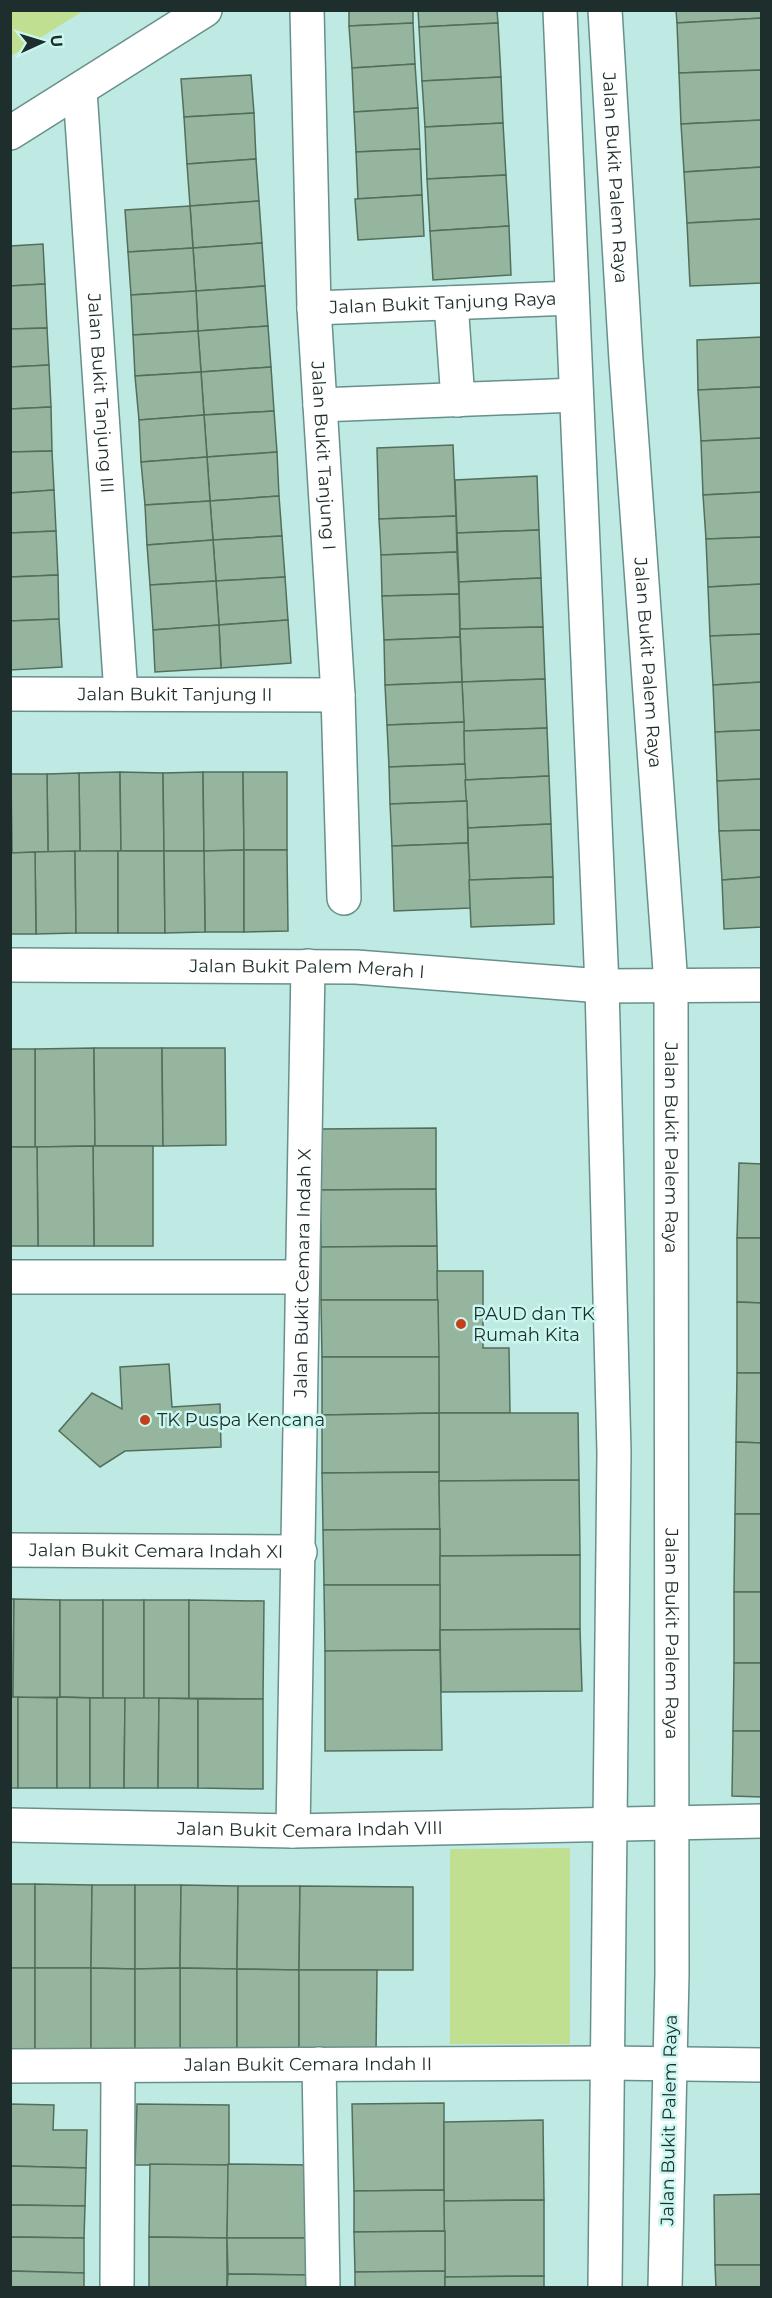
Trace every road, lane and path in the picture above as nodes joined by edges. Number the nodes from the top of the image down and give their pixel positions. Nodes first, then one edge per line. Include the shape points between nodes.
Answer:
1 (206, 10) edge
2 (307, 10) edge
3 (560, 10) edge
4 (605, 10) edge
5 (80, 91) junction
6 (10, 133) edge
7 (572, 298) junction
8 (451, 303) junction
9 (314, 308) junction
10 (626, 360) junction
11 (575, 363) junction
12 (576, 395) junction
13 (458, 400) junction
14 (320, 405) junction
15 (10, 694) edge
16 (121, 694) junction
17 (338, 695) junction
18 (344, 898) dead end
19 (10, 965) edge
20 (308, 966) junction
21 (671, 985) junction
22 (762, 985) edge
23 (602, 986) junction
24 (10, 1277) edge
25 (301, 1277) junction
26 (10, 1550) edge
27 (300, 1552) junction
28 (762, 1821) edge
29 (673, 1822) junction
30 (610, 1824) junction
31 (10, 1825) edge
32 (293, 1831) junction
33 (608, 2063) junction
34 (319, 2064) junction
35 (670, 2064) junction
36 (762, 2065) edge
37 (10, 2066) edge
38 (118, 2066) junction
39 (117, 2288) edge
40 (323, 2288) edge
41 (605, 2288) edge
42 (665, 2288) edge

1 - 5 street
2 - 9 street, Jalan Bukit Tanjung I
3 - 7 street
4 - 10 street, Jalan Bukit Palem Raya
5 - 6 street
5 - 16 street, Jalan Bukit Tanjung III
7 - 8 street, Jalan Bukit Tanjung Raya
7 - 11 street
8 - 9 street, Jalan Bukit Tanjung Raya
8 - 13 street
9 - 14 street, Jalan Bukit Tanjung I
10 - 11 street
10 - 21 street, Jalan Bukit Palem Raya
11 - 12 street
12 - 13 street
12 - 23 street
13 - 14 street
14 - 17 street, Jalan Bukit Tanjung I
15 - 16 street, Jalan Bukit Tanjung II
16 - 17 street, Jalan Bukit Tanjung II
17 - 18 street, Jalan Bukit Tanjung I
19 - 20 street, Jalan Bukit Palem Merah I
20 - 23 street, Jalan Bukit Palem Merah I
20 - 25 street, Jalan Bukit Cemara Indah X
21 - 22 street, Jalan Bukit Palem Merah I
21 - 23 street, Jalan Bukit Palem Merah I
21 - 29 street, Jalan Bukit Palem Raya
23 - 30 street via 614,1452
24 - 25 street
25 - 27 street, Jalan Bukit Cemara Indah X
26 - 27 street, Jalan Bukit Cemara Indah XI
27 - 32 street, Jalan Bukit Cemara Indah X
28 - 29 street, Jalan Bukit Cemara Indah VIII
29 - 30 street, Jalan Bukit Cemara Indah VIII
29 - 35 street, Jalan Bukit Palem Raya
30 - 32 street, Jalan Bukit Cemara Indah VIII
30 - 33 street
31 - 32 street, Jalan Bukit Cemara Indah VIII
33 - 34 street, Jalan Bukit Cemara Indah II
33 - 35 street, Jalan Bukit Cemara Indah II
33 - 41 street
34 - 38 street, Jalan Bukit Cemara Indah II
34 - 40 street
35 - 36 street, Jalan Bukit Cemara Indah II
35 - 42 street, Jalan Bukit Palem Raya
37 - 38 street, Jalan Bukit Cemara Indah II
38 - 39 street

